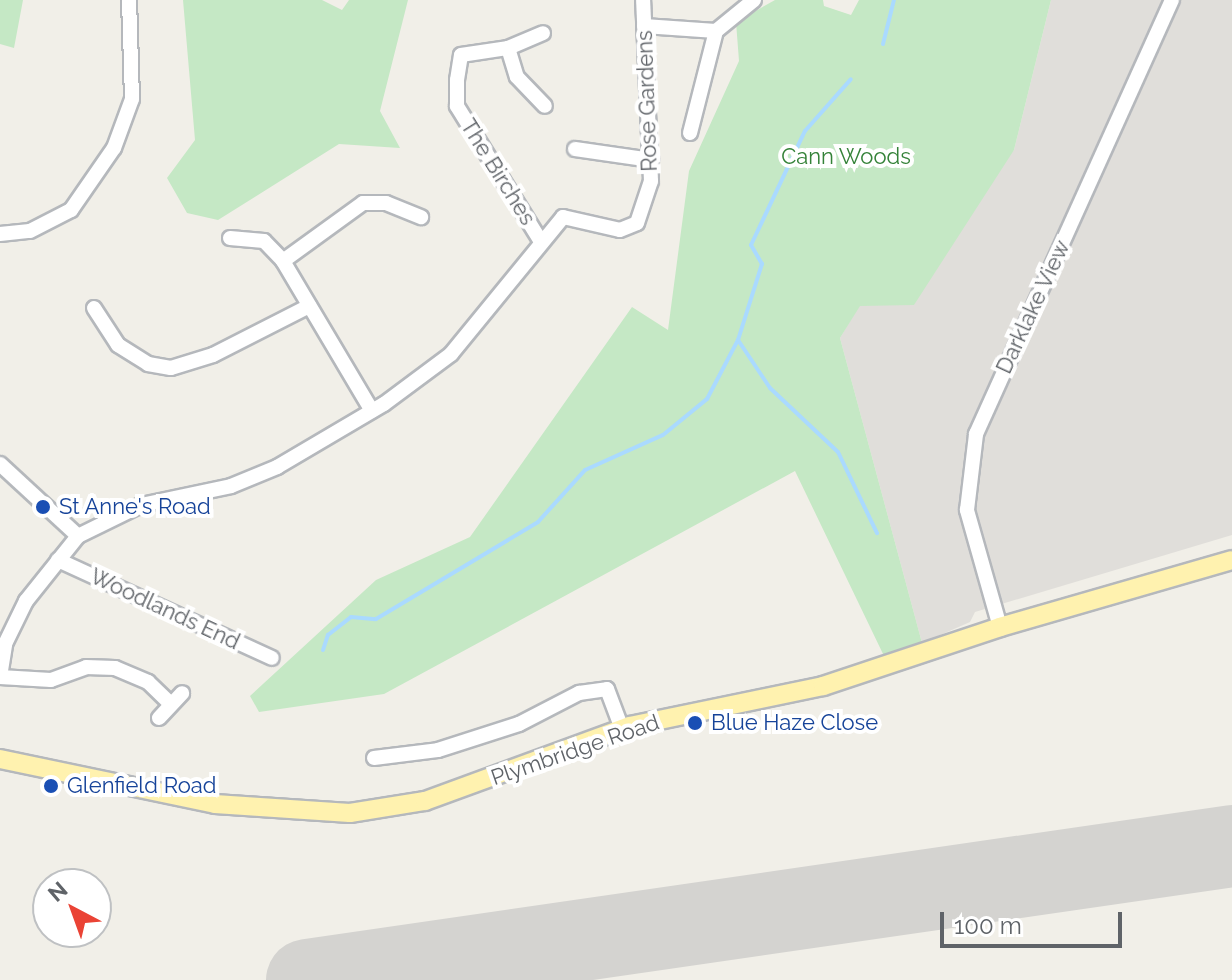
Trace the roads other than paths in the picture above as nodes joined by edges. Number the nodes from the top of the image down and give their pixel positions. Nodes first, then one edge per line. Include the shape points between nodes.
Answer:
1 (129, 0) edge
2 (643, 0) edge
3 (754, 0) edge
4 (1172, 0) edge
5 (644, 26) junction
6 (716, 31) junction
7 (543, 33) dead end
8 (508, 48) junction
9 (545, 106) dead end
10 (690, 133) dead end
11 (575, 149) dead end
12 (651, 160) junction
13 (421, 217) dead end
14 (0, 234) edge
15 (230, 238) dead end
16 (540, 240) junction
17 (283, 261) junction
18 (309, 306) junction
19 (94, 308) dead end
20 (372, 411) junction
21 (0, 464) edge
22 (78, 536) junction
23 (58, 560) junction
24 (1232, 560) edge
25 (1000, 627) junction
26 (2, 643) edge
27 (272, 658) dead end
28 (0, 677) edge
29 (182, 693) dead end
30 (170, 703) junction
31 (159, 718) dead end
32 (622, 729) junction
33 (374, 758) dead end
34 (0, 759) edge

1 - 14 street via 132,99 114,148 71,210 30,231
2 - 5 street, Rose Gardens
3 - 6 street
4 - 25 street, Darklake View via 976,434 967,510
5 - 6 street
5 - 12 street, Rose Gardens
6 - 10 street
7 - 8 street, The Birches
8 - 9 street via 517,77
8 - 16 street, The Birches via 461,55 457,106
11 - 12 street
12 - 16 street, Rose Gardens via 647,202 637,223 620,230 563,217
13 - 17 street via 386,203 363,203
15 - 17 street via 264,241
16 - 20 street via 451,354
17 - 18 street
18 - 19 street via 213,355 171,368 148,364 118,345
18 - 20 street
20 - 22 street via 277,467 231,486 141,505
21 - 22 street
22 - 23 street
23 - 26 street
23 - 27 street, Woodlands End
24 - 25 main road, Plymbridge Road
25 - 32 main road, Plymbridge Road via 823,686
26 - 28 street
28 - 30 street via 51,680 86,667 115,668 148,682
29 - 30 street
30 - 31 street
32 - 33 street via 607,689 579,693 519,724 438,750
32 - 34 main road, Plymbridge Road via 425,801 350,813 215,804

